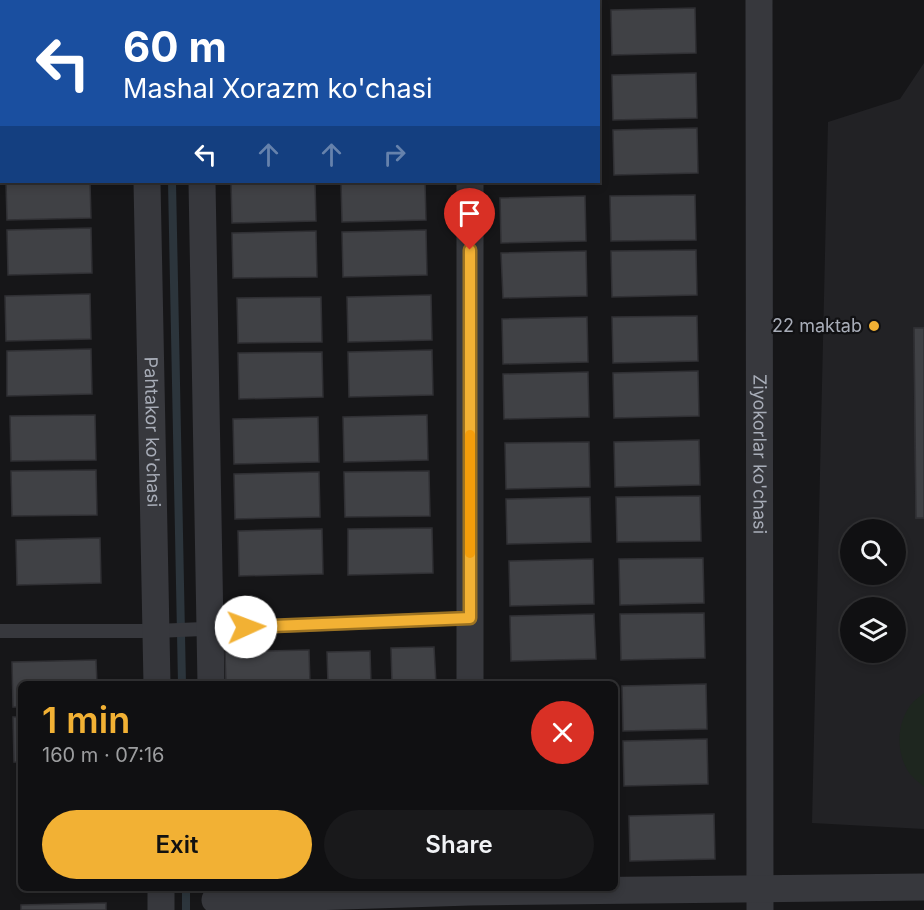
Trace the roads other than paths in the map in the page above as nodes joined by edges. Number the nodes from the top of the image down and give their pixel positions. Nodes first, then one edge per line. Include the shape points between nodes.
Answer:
1 (759, 0) edge
2 (147, 183) edge
3 (202, 183) edge
4 (470, 183) edge
5 (470, 618) junction
6 (0, 631) edge
7 (156, 631) junction
8 (157, 681) edge
9 (211, 681) edge
10 (470, 681) edge
11 (924, 887) edge
12 (161, 891) edge
13 (471, 897) edge
14 (215, 899) edge
15 (760, 900) edge
16 (161, 910) edge

1 - 15 street, Ziyokorlar ko'chasi
2 - 7 street, Pahtakor ko'chasi
3 - 9 street
4 - 5 street
5 - 7 lane
5 - 10 street
6 - 7 lane
7 - 8 street, Pahtakor ko'chasi
11 - 15 street
12 - 16 street
13 - 14 street
13 - 15 street

